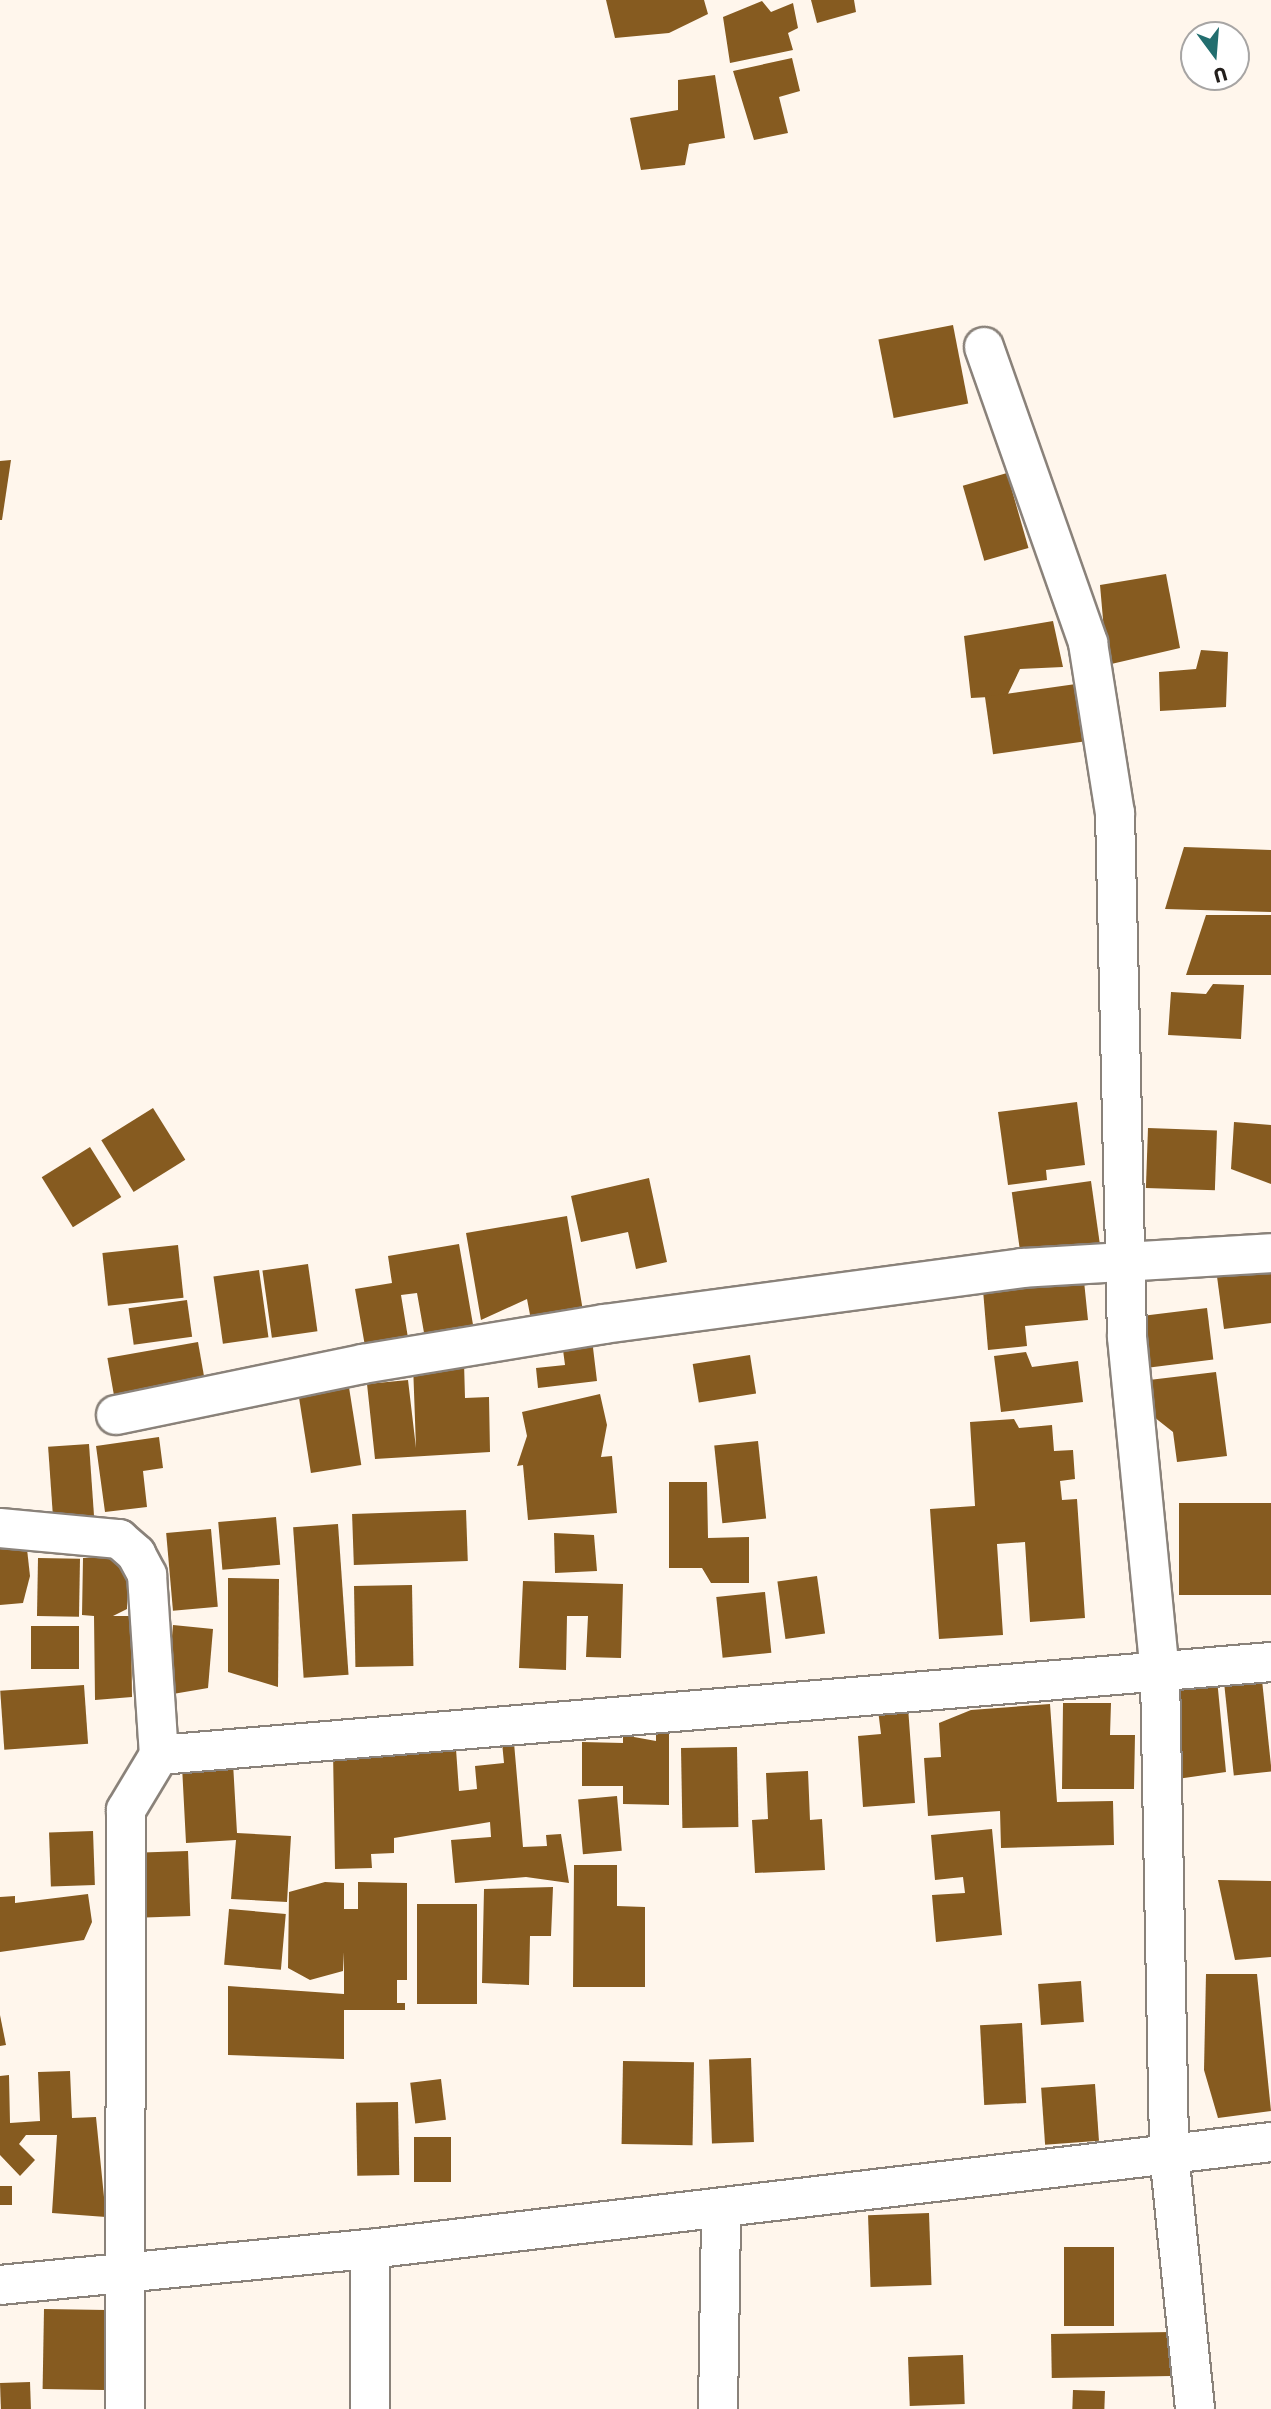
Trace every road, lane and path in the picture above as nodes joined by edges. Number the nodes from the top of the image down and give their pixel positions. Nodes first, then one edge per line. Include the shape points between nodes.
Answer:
1 (984, 347) dead end
2 (1271, 1253) edge
3 (1126, 1260) junction
4 (116, 1415) dead end
5 (0, 1528) edge
6 (1271, 1662) edge
7 (1160, 1675) junction
8 (159, 1755) junction
9 (1271, 2142) edge
10 (1169, 2153) junction
11 (721, 2209) junction
12 (370, 2249) junction
13 (125, 2273) junction
14 (0, 2285) edge
15 (125, 2409) edge
16 (370, 2409) edge
17 (718, 2409) edge
18 (1195, 2409) edge

1 - 3 street via 1087,643 1103,731 1115,813
2 - 3 street
3 - 4 street via 604,1324 363,1364
3 - 7 street via 1127,1337
5 - 8 street via 119,1539 136,1554 147,1575
6 - 7 street
7 - 8 street
7 - 10 street
8 - 13 street via 126,1810
9 - 10 street
10 - 11 street
10 - 18 street
11 - 12 street
11 - 17 street
12 - 13 street
12 - 16 street
13 - 14 street
13 - 15 street

